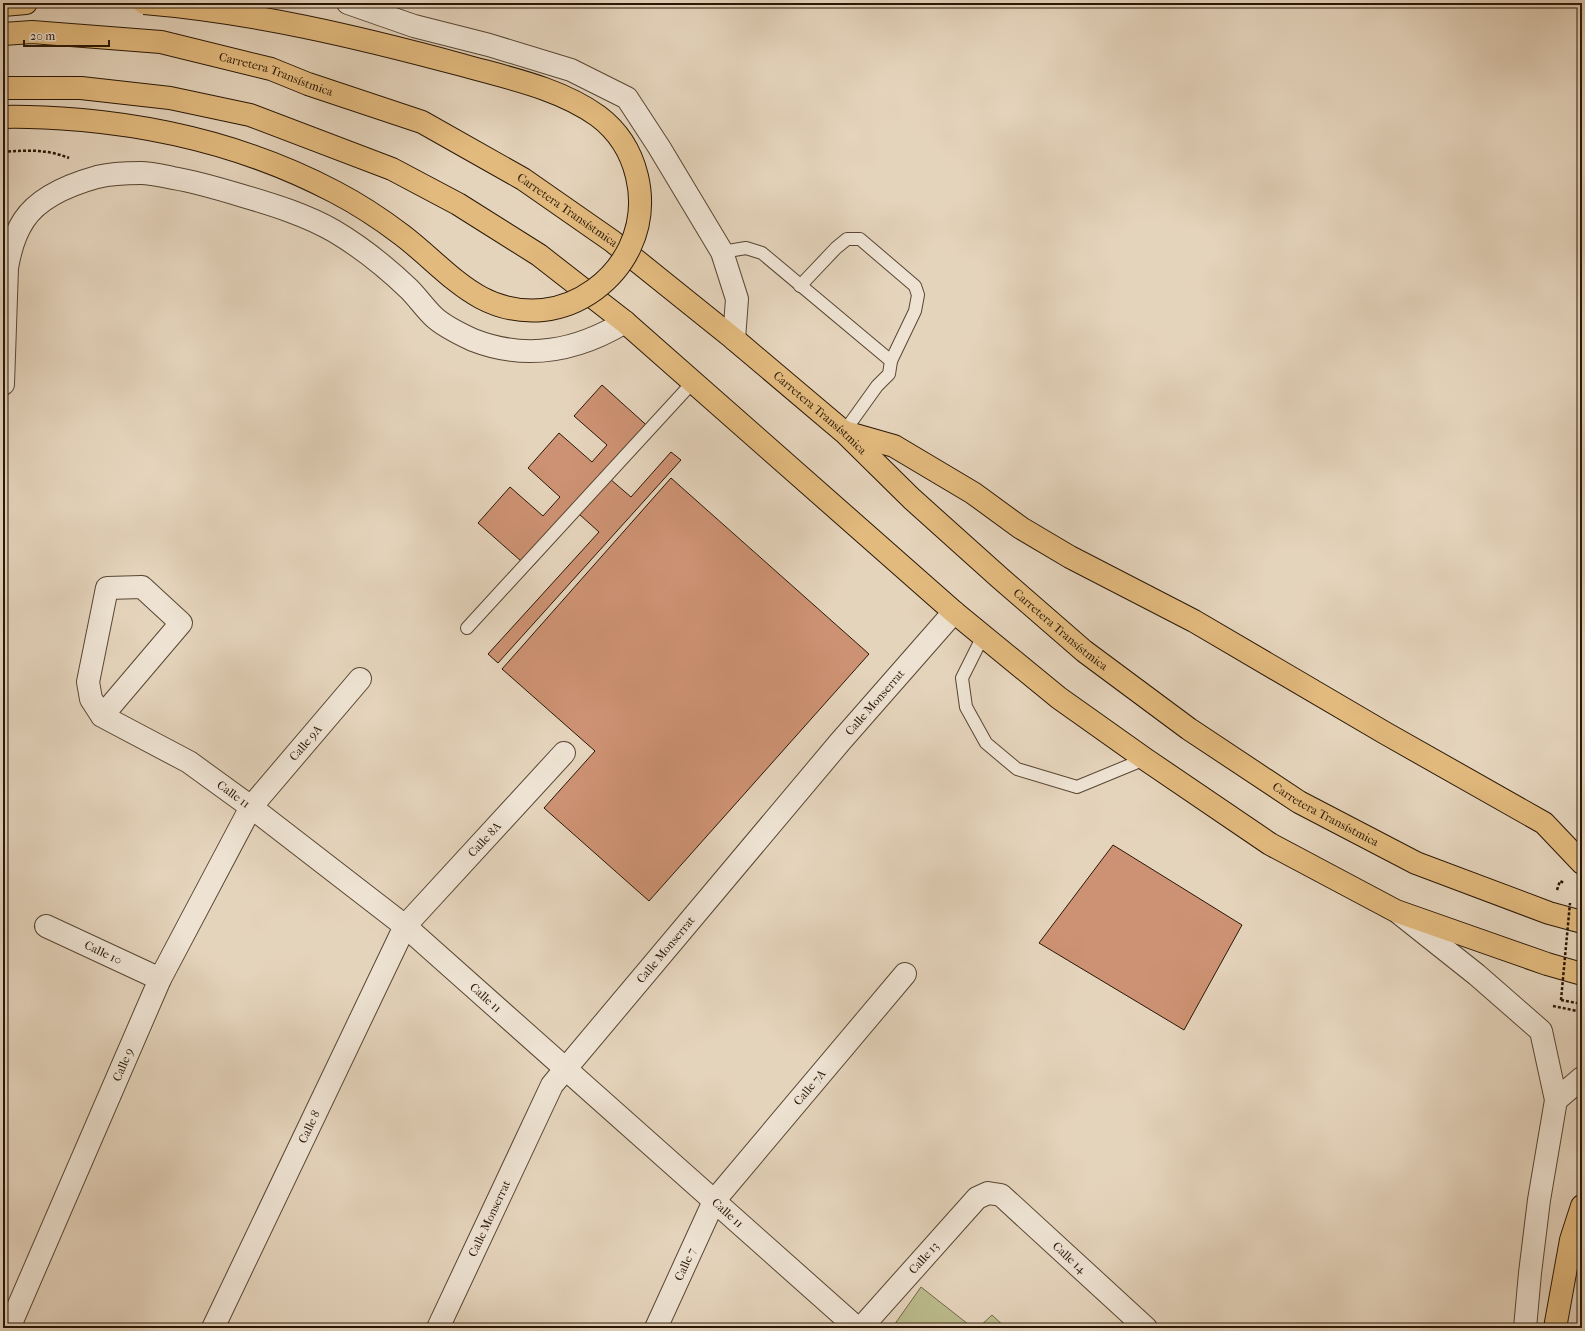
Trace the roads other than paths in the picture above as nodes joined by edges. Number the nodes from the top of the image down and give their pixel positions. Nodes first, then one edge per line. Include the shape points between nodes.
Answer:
1 (26, 3) edge
2 (144, 3) edge
3 (348, 3) edge
4 (3, 5) edge
5 (3, 34) edge
6 (3, 88) edge
7 (3, 117) edge
8 (722, 252) junction
9 (800, 286) junction
10 (625, 322) junction
11 (734, 339) junction
12 (890, 362) junction
13 (693, 382) junction
14 (3, 384) edge
15 (844, 432) junction
16 (954, 612) junction
17 (467, 628) dead end
18 (984, 636) junction
19 (360, 679) dead end
20 (96, 708) junction
21 (564, 753) dead end
22 (1145, 759) junction
23 (251, 807) junction
24 (1582, 863) edge
25 (1396, 911) junction
26 (1582, 922) edge
27 (46, 926) dead end
28 (405, 926) junction
29 (905, 974) dead end
30 (1582, 974) edge
31 (160, 979) junction
32 (566, 1069) junction
33 (1582, 1078) edge
34 (1556, 1100) junction
35 (988, 1193) joint
36 (714, 1201) junction
37 (1582, 1206) edge
38 (8, 1328) edge
39 (213, 1328) edge
40 (438, 1328) edge
41 (656, 1328) edge
42 (857, 1328) edge
43 (861, 1328) edge
44 (1146, 1328) edge
45 (1525, 1328) edge
46 (1555, 1328) edge

1 - 4 main road
2 - 7 main road, bridge via 305,26 416,53 566,97 600,118 625,147 633,162 641,194 637,230 630,247 621,263 596,289 583,298 545,310 500,307 480,298 460,284 402,235 337,192 253,156 164,131 117,123 63,118
3 - 8 street via 414,26 571,70 627,98
5 - 11 main road, Carretera Transístmica via 32,32 161,42 271,69 422,122 523,179 574,214 612,241
6 - 10 main road via 82,88 163,97 250,114 392,169 458,204 539,255
8 - 9 lane via 746,248 762,253
8 - 11 street via 737,299
9 - 12 lane
9 - 12 lane via 847,239 860,239 915,286 918,295 916,311
10 - 13 main road
10 - 14 street via 606,334 562,349 540,351 495,347 473,340 434,317 409,289 358,246 333,230 282,207 197,182 142,173 99,176 61,190 36,206 24,219 16,234 10,250 8,268
11 - 15 main road, Carretera Transístmica
12 - 15 lane via 889,374 877,386
13 - 16 main road
13 - 17 lane
15 - 24 main road via 894,446 973,493 1021,528 1070,558 1194,621 1544,823
15 - 26 main road, Carretera Transístmica via 912,499 1006,584 1084,651 1189,729 1299,802 1416,863 1550,913
16 - 18 main road
16 - 32 street, Calle Monserrat via 840,742
18 - 22 main road via 1059,698
18 - 22 lane via 962,678 966,707 986,743 1017,769 1077,787
19 - 23 street, Calle 9A
20 - 20 street via 88,682 107,588 142,587 181,624
20 - 23 street, Calle 11 via 189,762
21 - 28 street, Calle 8A
22 - 25 main road via 1270,844
23 - 28 street, Calle 11
23 - 31 street, Calle 9
25 - 30 main road
25 - 34 street via 1477,974 1541,1031
27 - 31 street, Calle 10
28 - 32 street, Calle 11
28 - 39 street, Calle 8
29 - 36 street, Calle 7A
31 - 38 street, Calle 9
32 - 36 street, Calle 11
32 - 40 street, Calle Monserrat via 552,1085
33 - 34 street
34 - 45 street via 1538,1208
35 - 43 street, Calle 13 via 977,1198
35 - 44 street, Calle 14 via 1001,1195
36 - 41 street, Calle 7
36 - 42 street, Calle 11
37 - 46 main road via 1571,1240

